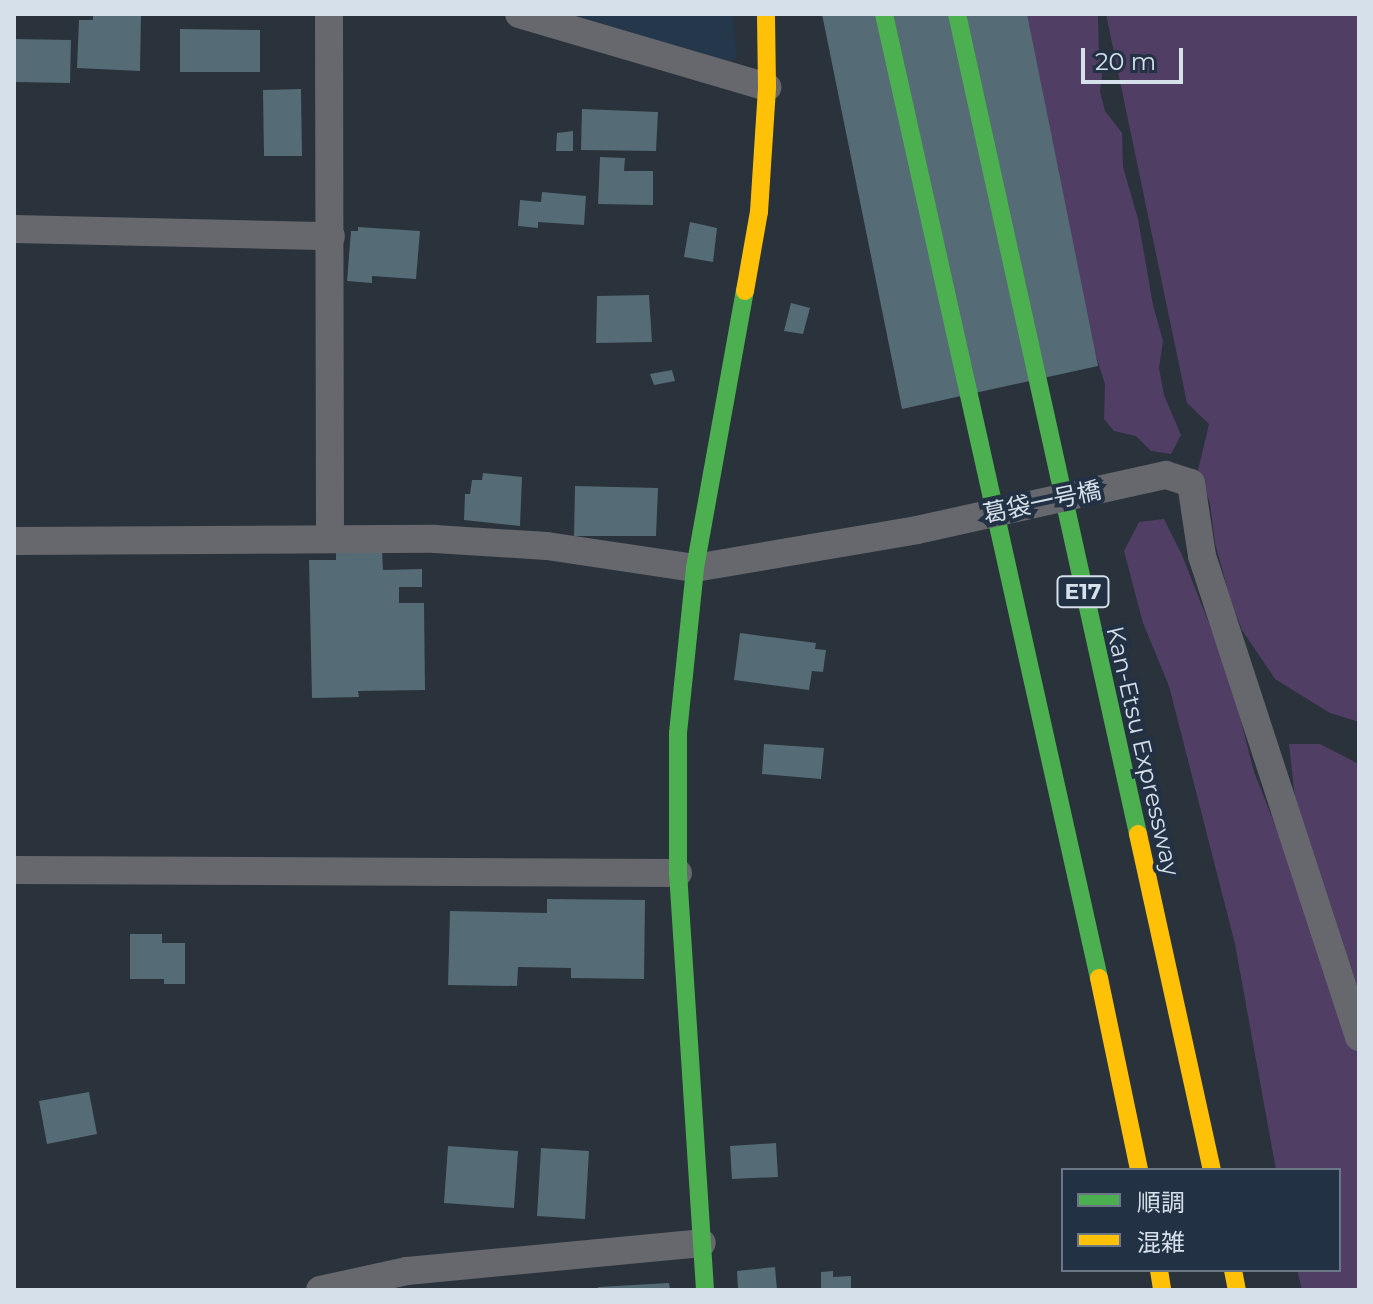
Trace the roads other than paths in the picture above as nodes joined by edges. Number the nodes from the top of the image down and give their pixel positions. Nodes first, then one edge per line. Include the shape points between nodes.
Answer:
1 (329, 14) edge
2 (519, 14) edge
3 (766, 14) edge
4 (884, 14) edge
5 (957, 14) edge
6 (767, 87) junction
7 (14, 229) edge
8 (331, 236) junction
9 (330, 539) junction
10 (14, 541) edge
11 (695, 568) junction
12 (14, 870) edge
13 (678, 873) junction
14 (1359, 1037) edge
15 (1139, 1168) edge
16 (1212, 1168) edge
17 (702, 1243) junction
18 (320, 1290) edge
19 (705, 1290) edge

1 - 8 street
2 - 6 street
3 - 6 main road
4 - 15 main road via 1070,836
5 - 16 main road, Kan-Etsu Expressway / E17
6 - 11 main road via 759,212
7 - 8 street
8 - 9 street
9 - 10 street, 葛袋一号橋
9 - 11 street, 葛袋一号橋 via 547,546
11 - 13 main road via 678,733
11 - 14 street, 葛袋一号橋, bridge via 917,530 1166,475 1191,483 1202,556
12 - 13 street
13 - 17 main road
17 - 18 street via 407,1271
17 - 19 main road

